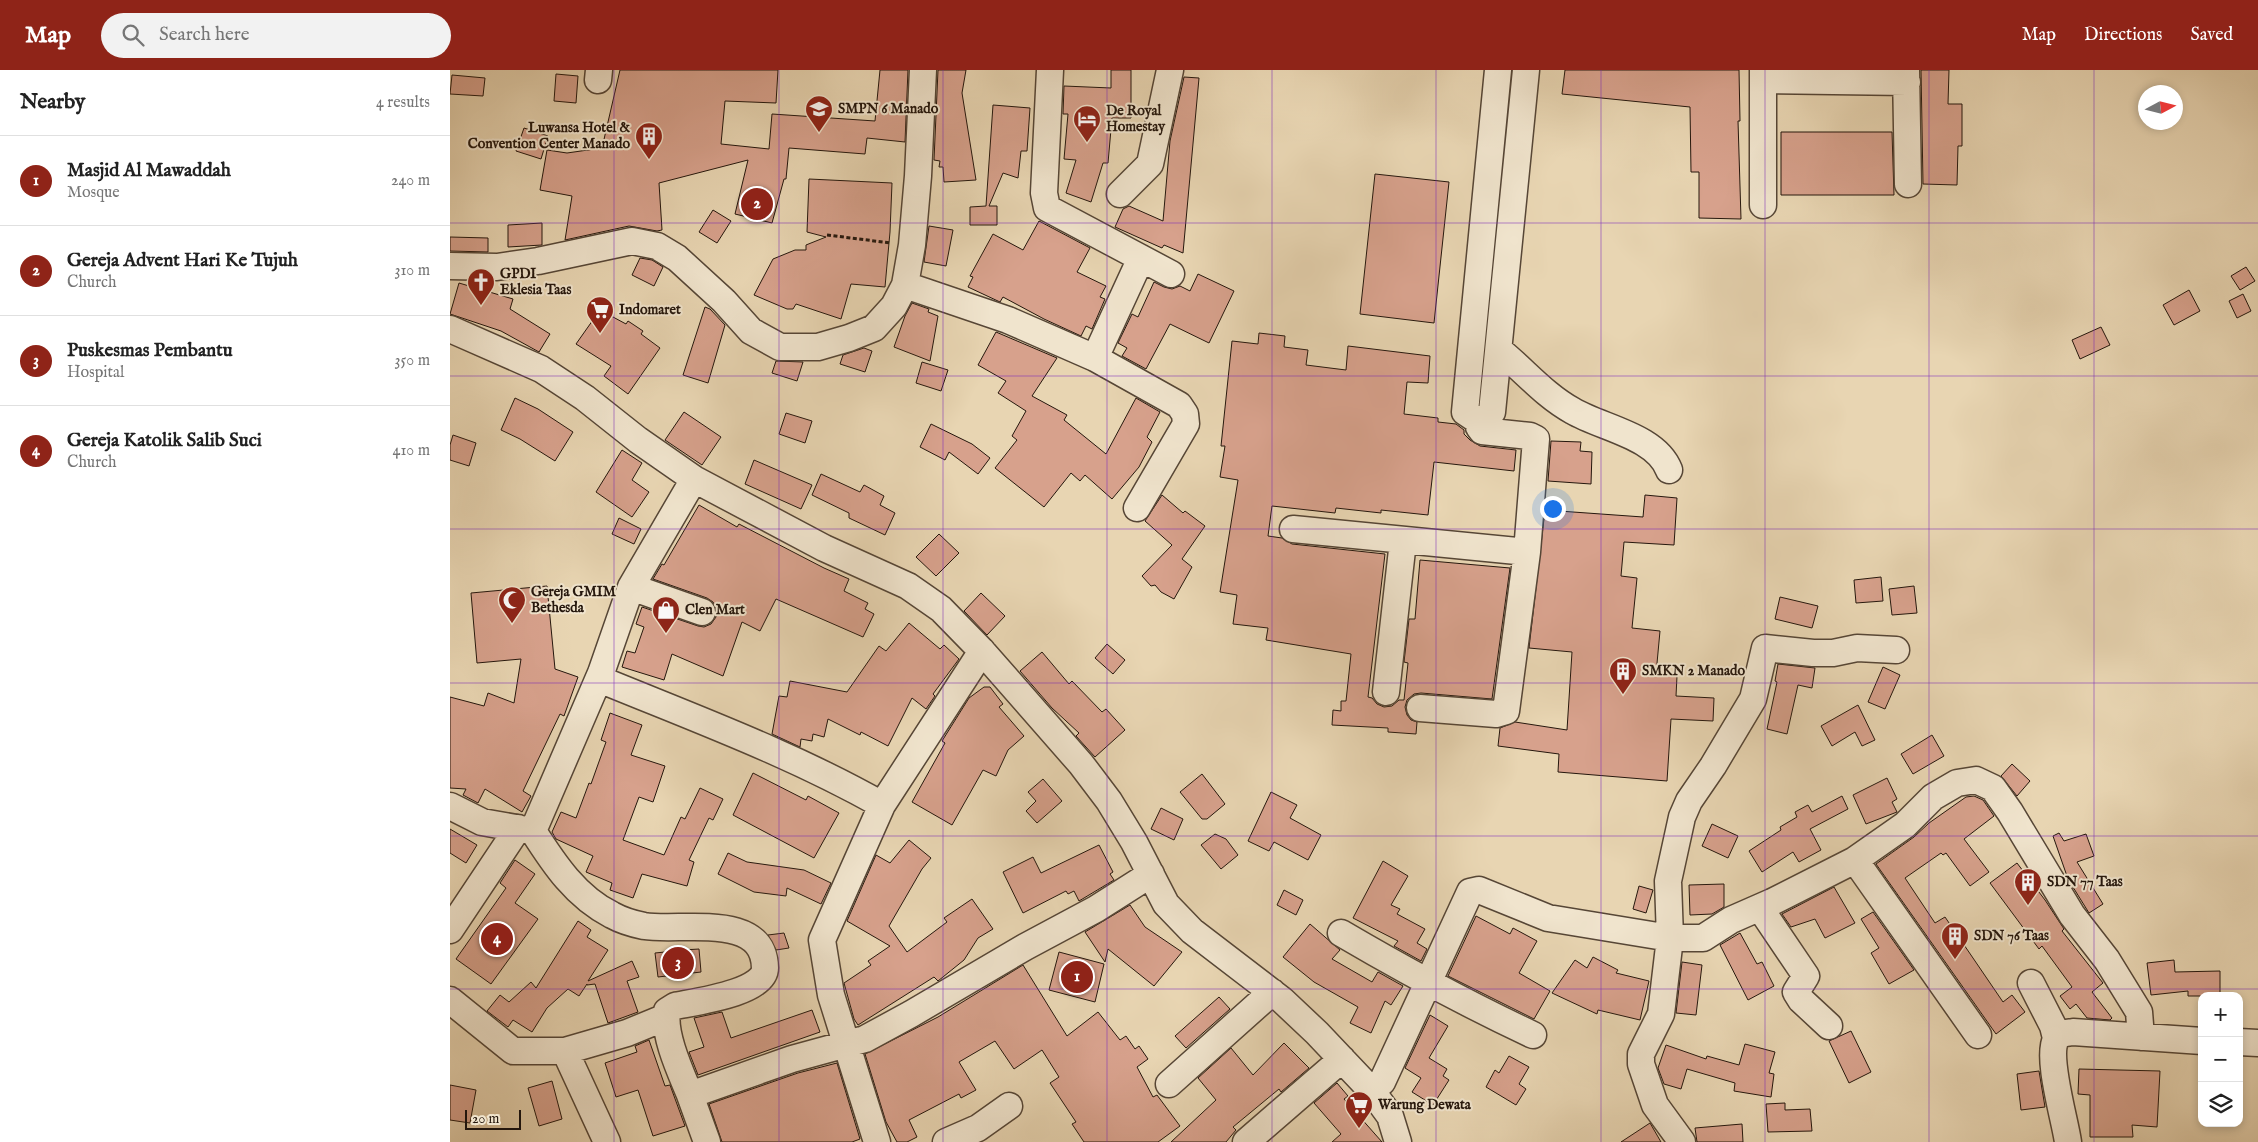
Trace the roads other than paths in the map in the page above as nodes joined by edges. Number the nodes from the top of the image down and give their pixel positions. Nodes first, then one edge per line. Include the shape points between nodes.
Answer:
1 (923, 70) edge
2 (1050, 70) edge
3 (1170, 70) edge
4 (1497, 75) edge
5 (1764, 75) edge
6 (1906, 76) edge
7 (1526, 77) edge
8 (1908, 184) dead end
9 (1120, 194) dead end
10 (1763, 205) dead end
11 (1141, 258) junction
12 (450, 266) edge
13 (1172, 274) dead end
14 (905, 285) junction
15 (450, 329) edge
16 (1498, 350) junction
17 (1095, 358) junction
18 (1480, 422) junction
19 (1669, 470) dead end
20 (694, 479) junction
21 (1137, 508) dead end
22 (1293, 529) dead end
23 (1403, 541) junction
24 (1527, 552) junction
25 (631, 587) junction
26 (702, 612) dead end
27 (1896, 650) dead end
28 (982, 651) junction
29 (601, 672) junction
30 (1386, 692) dead end
31 (1420, 708) dead end
32 (886, 798) junction
33 (450, 806) edge
34 (525, 829) junction
35 (1855, 860) junction
36 (1151, 874) junction
37 (1760, 908) junction
38 (450, 930) edge
39 (1341, 933) dead end
40 (1670, 938) junction
41 (1429, 982) junction
42 (2031, 983) dead end
43 (1272, 992) junction
44 (455, 1008) edge
45 (666, 1017) junction
46 (1829, 1026) dead end
47 (1533, 1034) dead end
48 (1978, 1035) dead end
49 (2141, 1037) junction
50 (2056, 1038) junction
51 (2198, 1040) edge
52 (2243, 1042) edge
53 (845, 1043) junction
54 (2258, 1043) edge
55 (565, 1051) junction
56 (1342, 1059) junction
57 (1168, 1084) dead end
58 (1371, 1090) junction
59 (690, 1095) junction
60 (1008, 1106) dead end
61 (607, 1142) edge
62 (707, 1142) edge
63 (877, 1142) edge
64 (946, 1142) edge
65 (1246, 1142) edge
66 (1398, 1142) edge
67 (1682, 1142) edge
68 (2068, 1142) edge

1 - 14 street via 912,245
2 - 11 street via 1044,193 1047,208
3 - 9 street via 1150,164
4 - 7 street
4 - 18 street via 1465,412
5 - 6 street
5 - 10 street
6 - 8 street
7 - 16 street
11 - 13 street
11 - 17 street
12 - 14 street via 497,267 632,241 657,246 677,258 751,331 780,347 818,347 874,328 894,306
14 - 17 street via 1008,320
15 - 20 street via 541,369
16 - 18 street via 1492,412
16 - 19 street via 1541,390 1562,404 1652,448 1664,458
17 - 21 street via 1179,405 1185,414 1186,424
18 - 24 street via 1482,431 1534,436 1536,439
20 - 25 street
20 - 28 street via 824,548 908,586 941,609
22 - 23 street
23 - 24 street
23 - 30 street
24 - 31 street via 1506,711 1496,714
25 - 26 street
25 - 29 street
27 - 40 street via 1857,648 1813,653 1765,648 1753,699 1688,801 1682,817 1668,881
28 - 32 street
28 - 36 street via 1104,793
29 - 32 street via 848,786
29 - 34 street
32 - 53 street via 822,940 831,995
33 - 34 street via 482,822
34 - 38 street
34 - 45 street via 579,893 612,915 644,926 740,932 748,934 757,943 763,953 765,972 761,979 732,993 675,1006 667,1011
35 - 37 street
35 - 48 street
35 - 49 street via 1905,825 1933,797 1957,783 1976,780 1993,788 2072,915 2107,960 2139,1012
36 - 43 street via 1166,904 1192,931
36 - 53 street via 1096,909 911,1014 865,1039
37 - 40 street via 1731,920 1702,938
37 - 46 street via 1806,976 1796,992
39 - 41 street
40 - 41 street via 1548,918 1479,890 1470,892
40 - 67 street via 1661,1014 1641,1054 1640,1064 1655,1105
41 - 47 street
41 - 58 street via 1382,1082
42 - 50 street via 2054,1026
43 - 56 street
43 - 57 street
44 - 55 street via 513,1051
45 - 55 street via 627,1033
45 - 59 street via 673,1050
49 - 50 street via 2073,1032
49 - 51 street
50 - 68 street via 2054,1070
52 - 54 street
53 - 59 street
53 - 63 street
55 - 61 street
56 - 58 street
56 - 65 street
58 - 66 street via 1390,1116
59 - 62 street
60 - 64 street via 978,1128

